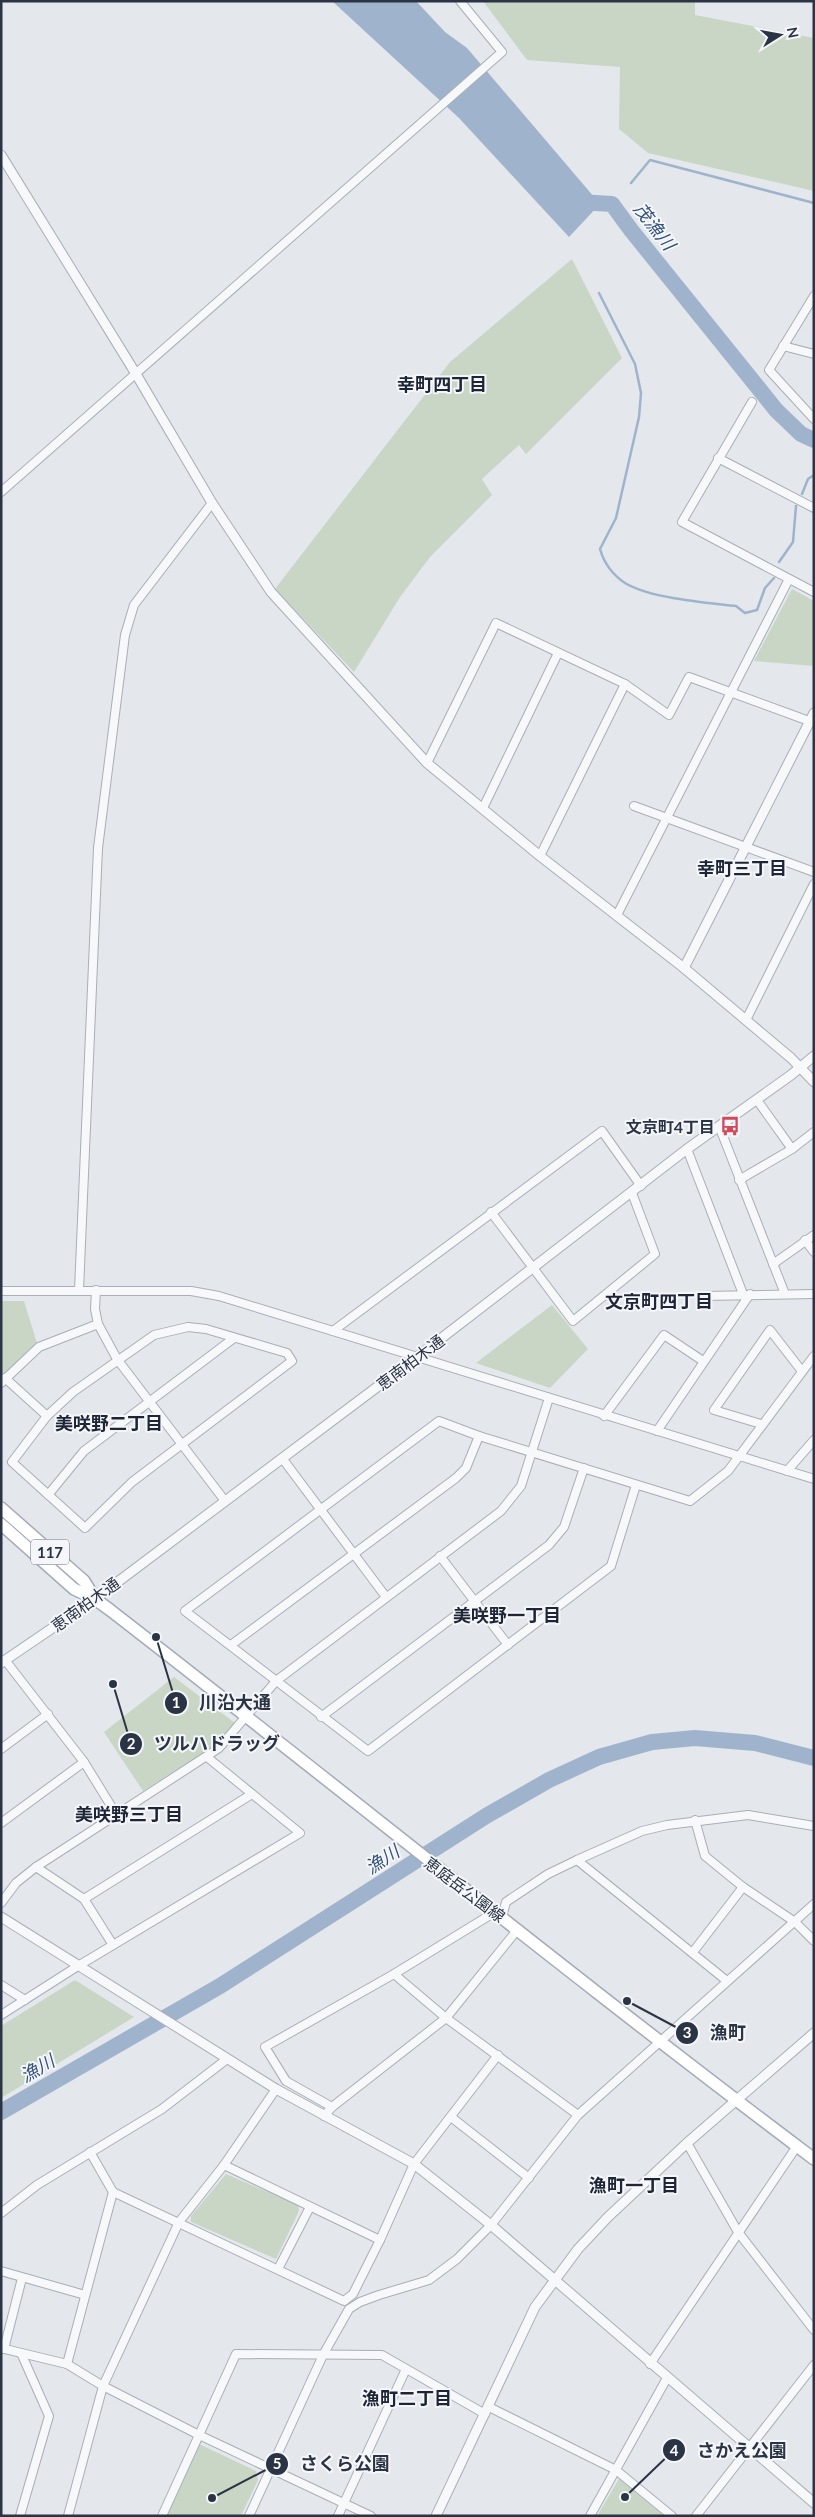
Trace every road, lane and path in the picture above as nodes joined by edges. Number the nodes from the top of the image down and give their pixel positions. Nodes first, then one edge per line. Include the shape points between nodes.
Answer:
1 (460, 1) edge
2 (1, 155) edge
3 (814, 296) edge
4 (783, 346) junction
5 (814, 354) edge
6 (136, 374) junction
7 (752, 402) dead end
8 (814, 419) edge
9 (718, 458) junction
10 (1, 492) edge
11 (212, 503) junction
12 (814, 508) edge
13 (789, 579) junction
14 (814, 592) edge
15 (558, 653) junction
16 (624, 684) junction
17 (730, 693) junction
18 (814, 713) edge
19 (812, 722) edge
20 (427, 762) junction
21 (634, 806) dead end
22 (484, 808) junction
23 (666, 818) junction
24 (746, 847) junction
25 (540, 856) junction
26 (814, 872) edge
27 (814, 884) edge
28 (617, 915) junction
29 (684, 968) junction
30 (746, 1020) junction
31 (814, 1056) edge
32 (800, 1068) junction
33 (814, 1082) edge
34 (757, 1100) junction
35 (720, 1126) junction
36 (814, 1132) edge
37 (792, 1149) junction
38 (687, 1150) junction
39 (739, 1180) junction
40 (641, 1186) junction
41 (632, 1193) junction
42 (491, 1212) junction
43 (814, 1235) edge
44 (805, 1240) junction
45 (814, 1252) edge
46 (773, 1264) junction
47 (532, 1267) junction
48 (79, 1290) junction
49 (96, 1290) junction
50 (1, 1291) edge
51 (746, 1294) junction
52 (784, 1294) junction
53 (814, 1294) edge
54 (703, 1296) dead end
55 (98, 1324) junction
56 (333, 1331) junction
57 (234, 1338) junction
58 (814, 1356) edge
59 (417, 1357) junction
60 (118, 1359) junction
61 (703, 1361) junction
62 (802, 1370) junction
63 (3, 1380) edge
64 (549, 1398) junction
65 (150, 1401) junction
66 (47, 1416) junction
67 (604, 1416) junction
68 (761, 1424) junction
69 (657, 1431) junction
70 (479, 1436) junction
71 (814, 1440) edge
72 (182, 1443) junction
73 (532, 1452) junction
74 (738, 1456) junction
75 (282, 1458) junction
76 (584, 1468) junction
77 (787, 1471) junction
78 (814, 1479) edge
79 (636, 1485) junction
80 (48, 1495) junction
81 (225, 1501) junction
82 (1, 1508) edge
83 (322, 1509) junction
84 (1, 1524) edge
85 (355, 1554) junction
86 (440, 1556) junction
87 (386, 1597) junction
88 (95, 1599) junction
89 (474, 1600) junction
90 (231, 1645) junction
91 (508, 1646) junction
92 (3, 1662) edge
93 (276, 1681) junction
94 (48, 1714) junction
95 (247, 1716) junction
96 (321, 1717) junction
97 (1, 1750) edge
98 (207, 1757) junction
99 (84, 1762) junction
100 (252, 1794) junction
101 (116, 1814) junction
102 (696, 1820) junction
103 (1, 1823) edge
104 (814, 1826) edge
105 (577, 1860) junction
106 (36, 1866) junction
107 (743, 1886) junction
108 (84, 1899) junction
109 (1, 1903) edge
110 (814, 1904) edge
111 (498, 1915) junction
112 (1, 1917) edge
113 (794, 1922) junction
114 (518, 1929) junction
115 (814, 1941) edge
116 (113, 1945) junction
117 (693, 1952) junction
118 (78, 1966) junction
119 (394, 1974) junction
120 (727, 1982) junction
121 (1, 1985) edge
122 (25, 2000) junction
123 (1, 2015) edge
124 (446, 2018) junction
125 (814, 2033) edge
126 (658, 2041) junction
127 (498, 2055) junction
128 (227, 2059) junction
129 (276, 2089) junction
130 (738, 2100) junction
131 (332, 2107) junction
132 (578, 2115) junction
133 (324, 2116) junction
134 (451, 2117) junction
135 (687, 2143) junction
136 (797, 2146) junction
137 (90, 2152) junction
138 (814, 2159) edge
139 (414, 2164) junction
140 (224, 2165) junction
141 (529, 2178) junction
142 (113, 2192) junction
143 (310, 2207) junction
144 (1, 2213) edge
145 (179, 2222) junction
146 (491, 2225) junction
147 (738, 2232) junction
148 (380, 2240) junction
149 (278, 2270) junction
150 (1, 2271) edge
151 (22, 2278) junction
152 (555, 2279) junction
153 (85, 2295) junction
154 (814, 2330) edge
155 (3, 2348) edge
156 (21, 2353) junction
157 (323, 2355) junction
158 (67, 2364) junction
159 (650, 2364) junction
160 (814, 2365) edge
161 (406, 2369) junction
162 (667, 2378) junction
163 (103, 2386) junction
164 (487, 2410) junction
165 (199, 2435) junction
166 (750, 2448) junction
167 (271, 2468) junction
168 (616, 2470) junction
169 (344, 2503) junction
170 (814, 2503) edge
171 (20, 2516) edge
172 (68, 2516) edge
173 (162, 2516) edge
174 (248, 2516) edge
175 (338, 2516) edge
176 (371, 2516) edge
177 (436, 2516) edge
178 (590, 2516) edge
179 (672, 2516) edge
180 (696, 2516) edge

1 - 6 street via 502,52
2 - 6 street
3 - 4 street
4 - 5 street
4 - 8 street via 770,370
6 - 10 street
6 - 11 street
7 - 9 street
9 - 12 street
9 - 13 street via 682,522
11 - 20 street via 271,592
11 - 48 street via 134,605 125,635 98,848
13 - 14 street
13 - 17 street
15 - 16 street
15 - 20 street via 496,623
15 - 22 street
16 - 17 street via 669,715 690,677
16 - 25 street
17 - 19 street
17 - 23 street
18 - 19 street
19 - 24 street
20 - 22 street
21 - 23 street
22 - 25 street
23 - 24 street
23 - 28 street
24 - 26 street
24 - 29 street
25 - 28 street
27 - 30 street
28 - 29 street
29 - 30 street
30 - 32 street
31 - 32 street, 恵南柏木通
32 - 33 street
32 - 34 street, 恵南柏木通
34 - 35 street, 恵南柏木通
34 - 37 street
35 - 38 street, 恵南柏木通
35 - 39 street
36 - 37 street
37 - 39 street
38 - 40 street, 恵南柏木通
38 - 51 street
39 - 46 street
40 - 41 street, 恵南柏木通
40 - 42 street via 602,1131
41 - 47 street, 恵南柏木通
41 - 47 street via 654,1254 573,1321
42 - 47 street
42 - 56 street
43 - 44 street
44 - 45 street
44 - 46 street
46 - 52 street
47 - 59 street, 恵南柏木通
48 - 49 street
48 - 50 street
49 - 55 street
49 - 56 street via 191,1291 219,1296
51 - 52 street
51 - 54 street
51 - 61 street
52 - 53 street
55 - 60 street
55 - 63 street via 39,1347
56 - 59 street
57 - 60 street via 188,1327 154,1335
57 - 65 street
57 - 72 street via 287,1353 292,1361
58 - 62 street
59 - 64 street
59 - 75 street, 恵南柏木通
60 - 65 street
60 - 66 street
61 - 67 street via 664,1335
61 - 69 street
62 - 68 street
62 - 68 street via 770,1330 714,1410
63 - 66 street
64 - 67 street
64 - 73 street
65 - 72 street
65 - 80 street via 84,1451
66 - 80 street via 12,1462
67 - 69 street
68 - 74 street
69 - 74 street
70 - 73 street
70 - 83 street via 439,1421
70 - 85 street via 466,1468 456,1478
71 - 77 street
72 - 80 street via 132,1482 85,1528
72 - 81 street
73 - 76 street
73 - 86 street via 521,1486 511,1500
74 - 77 street
74 - 79 street via 728,1471 690,1502
75 - 81 street, 恵南柏木通
75 - 83 street
76 - 79 street
76 - 89 street via 564,1527 549,1545
77 - 78 street
79 - 91 street via 611,1566
81 - 88 street, 恵南柏木通
82 - 88 main road, 恵庭岳公園線 / 117 via 84,1582
83 - 85 street
83 - 90 street via 185,1611
84 - 88 main road, 恵庭岳公園線 / 117 via 74,1589
85 - 87 street
85 - 90 street
86 - 87 street
86 - 89 street
87 - 93 street
88 - 92 street, 恵南柏木通
88 - 95 main road, 恵庭岳公園線 / 117
89 - 91 street
89 - 96 street
90 - 93 street
91 - 96 street via 368,1751
92 - 94 street
93 - 95 street
93 - 96 street
94 - 97 street
94 - 99 street
95 - 98 street
95 - 111 main road, 恵庭岳公園線 / 117
98 - 100 street
98 - 101 street
99 - 101 street
99 - 103 street
100 - 108 street
100 - 116 street via 300,1832
101 - 106 street
102 - 104 street via 748,1815
102 - 105 street via 642,1831
102 - 107 street via 705,1856
105 - 111 street via 548,1874 506,1902
105 - 117 street
106 - 108 street
106 - 109 street via 16,1883
107 - 113 street
107 - 117 street
108 - 116 street
110 - 113 street
111 - 114 main road, 恵庭岳公園線 / 117
111 - 119 street
112 - 118 street
113 - 115 street
113 - 120 street
114 - 124 street
114 - 126 main road, 恵庭岳公園線 / 117
116 - 118 street
117 - 120 street
118 - 122 street
118 - 128 street
119 - 124 street
119 - 131 street via 266,2047 286,2081
120 - 126 street
121 - 122 street
122 - 123 street
124 - 127 street
124 - 131 street
125 - 130 street
126 - 130 main road, 恵庭岳公園線 / 117
126 - 132 street
127 - 132 street
127 - 134 street
128 - 129 street
128 - 137 street via 162,2109
129 - 133 street
129 - 140 street
130 - 135 street
130 - 136 main road, 恵庭岳公園線 / 117
131 - 133 street
132 - 141 street
133 - 139 street
134 - 139 street
134 - 141 street
135 - 147 street
135 - 152 street via 608,2217 578,2248
136 - 138 main road, 恵庭岳公園線 / 117
136 - 147 street
137 - 142 street
137 - 144 street via 37,2185
139 - 146 street
139 - 148 street
140 - 143 street
140 - 145 street
141 - 146 street
142 - 145 street
142 - 153 street
143 - 148 street
143 - 149 street
145 - 149 street
145 - 163 street
146 - 152 street
146 - 157 street via 457,2259 429,2280 379,2295 349,2309
147 - 154 street
147 - 159 street
148 - 149 street via 353,2294 344,2301
150 - 151 street
151 - 153 street
151 - 155 street
152 - 159 street
152 - 164 street via 535,2307
153 - 158 street
155 - 156 street
156 - 158 street
156 - 171 street via 49,2416
157 - 161 street via 382,2355
157 - 165 street via 236,2354
157 - 167 street
158 - 163 street
159 - 162 street
160 - 166 street
161 - 164 street
161 - 169 street
162 - 166 street
162 - 168 street
163 - 165 street
163 - 172 street
164 - 168 street
164 - 177 street
165 - 167 street
165 - 173 street
166 - 170 street
166 - 180 street
167 - 169 street
167 - 174 street
168 - 178 street
168 - 179 street
169 - 175 street
169 - 176 street

